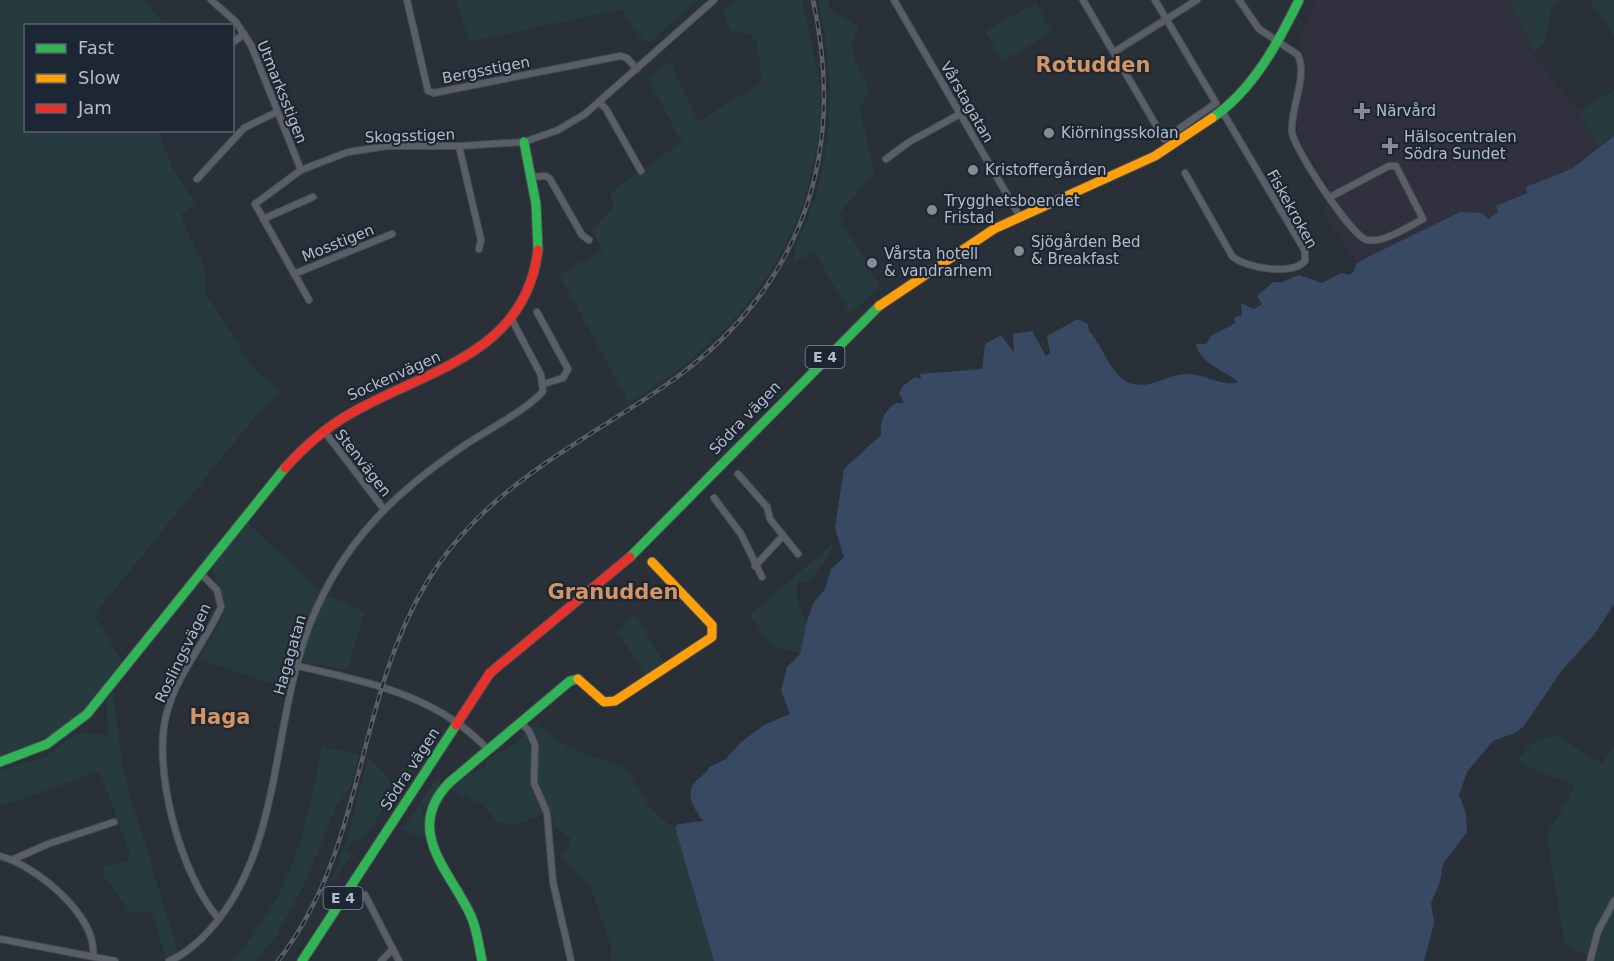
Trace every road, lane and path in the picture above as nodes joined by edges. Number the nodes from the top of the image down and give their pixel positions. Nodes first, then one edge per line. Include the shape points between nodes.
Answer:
1 (211, 0) edge
2 (407, 0) edge
3 (714, 0) edge
4 (894, 0) edge
5 (1083, 0) edge
6 (1155, 0) edge
7 (1197, 0) edge
8 (1239, 0) edge
9 (1299, 0) edge
10 (1167, 20) junction
11 (244, 34) junction
12 (234, 42) edge
13 (1278, 43) junction
14 (1114, 51) junction
15 (637, 69) junction
16 (599, 102) junction
17 (1219, 107) junction
18 (277, 112) junction
19 (960, 114) junction
20 (524, 142) junction
21 (459, 146) junction
22 (886, 159) dead end
23 (301, 170) junction
24 (640, 171) dead end
25 (1185, 173) dead end
26 (532, 177) junction
27 (197, 179) dead end
28 (313, 197) dead end
29 (1330, 197) junction
30 (1020, 217) junction
31 (263, 219) junction
32 (392, 234) dead end
33 (589, 240) dead end
34 (479, 249) dead end
35 (294, 274) junction
36 (309, 300) dead end
37 (537, 312) dead end
38 (511, 318) junction
39 (544, 384) junction
40 (324, 431) junction
41 (738, 474) dead end
42 (714, 498) dead end
43 (383, 508) junction
44 (782, 537) junction
45 (798, 554) dead end
46 (652, 562) dead end
47 (755, 566) junction
48 (200, 573) junction
49 (762, 577) dead end
50 (298, 666) junction
51 (521, 723) junction
52 (457, 724) junction
53 (488, 750) junction
54 (0, 762) edge
55 (114, 822) dead end
56 (0, 856) edge
57 (14, 859) junction
58 (365, 895) dead end
59 (1614, 901) edge
60 (219, 919) junction
61 (0, 939) edge
62 (393, 949) junction
63 (93, 956) junction
64 (115, 961) edge
65 (169, 961) edge
66 (302, 961) edge
67 (381, 961) edge
68 (399, 961) edge
69 (482, 961) edge
70 (571, 961) edge
71 (1590, 961) edge

1 - 11 street, Utmarksstigen
2 - 15 street, Bergsstigen via 428,91 434,93 620,56
3 - 15 street
4 - 19 street, Vårstagatan
5 - 14 street
6 - 10 street
7 - 10 street
8 - 13 street via 1259,29
9 - 13 main road, Södra vägen / E 4
10 - 14 street
10 - 17 street
11 - 12 street
11 - 18 street, Utmarksstigen
13 - 17 main road, Södra vägen / E 4 via 1242,91
13 - 29 street via 1300,58 1293,136
14 - 17 street via 1164,139
15 - 16 street
16 - 20 street via 558,130
16 - 24 street
17 - 25 street, Fiskekroken via 1305,251 1305,261 1294,268 1253,267 1238,261
17 - 30 main road, Södra vägen / E 4 via 1155,156
18 - 23 street, Utmarksstigen
18 - 27 street via 244,128
19 - 22 street
19 - 30 street, Vårstagatan
20 - 21 street, Skogsstigen
20 - 26 main road, Sockenvägen
21 - 23 street, Skogsstigen via 367,148
21 - 34 street via 481,240
23 - 31 street via 255,204
26 - 33 street via 550,179 582,235
26 - 38 main road, Sockenvägen via 539,256 526,296
28 - 31 street
29 - 29 street via 1351,230 1369,241 1381,240 1423,219 1396,166
30 - 52 main road, Södra vägen / E 4 via 988,233 870,312 627,561 591,593 524,641 490,673
31 - 35 street, Mosstigen
32 - 35 street, Mosstigen
35 - 36 street, Mosstigen
37 - 39 street, Hagagatan via 568,369 563,378
38 - 39 street
38 - 40 main road, Sockenvägen via 466,357 434,375 357,407
39 - 43 street, Hagagatan via 539,397 427,471
40 - 43 street, Stenvägen
40 - 48 main road, Sockenvägen via 259,495
41 - 44 street via 767,507
42 - 47 street via 741,534
43 - 50 street, Hagagatan via 330,581 310,624
44 - 45 street
44 - 47 street
46 - 51 main road via 712,625 712,637 615,701 604,702 585,682 575,679
47 - 49 street
48 - 54 main road, Sockenvägen via 87,714 52,742
48 - 60 street, Roslingsvägen via 217,590 221,607 172,696 161,756 167,793 193,882
50 - 52 street via 406,694
50 - 60 street, Hagagatan via 255,854 237,894
51 - 53 main road
51 - 70 street via 535,745 534,783 547,813 553,882
52 - 53 street
52 - 66 main road, Södra vägen / E 4
53 - 69 main road via 441,791 430,824 433,852 472,917
55 - 57 street
56 - 57 street
57 - 63 street via 42,876 77,912 93,944
58 - 62 street
59 - 71 street via 1598,931
60 - 65 street, Hagagatan via 191,948
61 - 63 street
62 - 67 street
62 - 68 street
63 - 64 street

